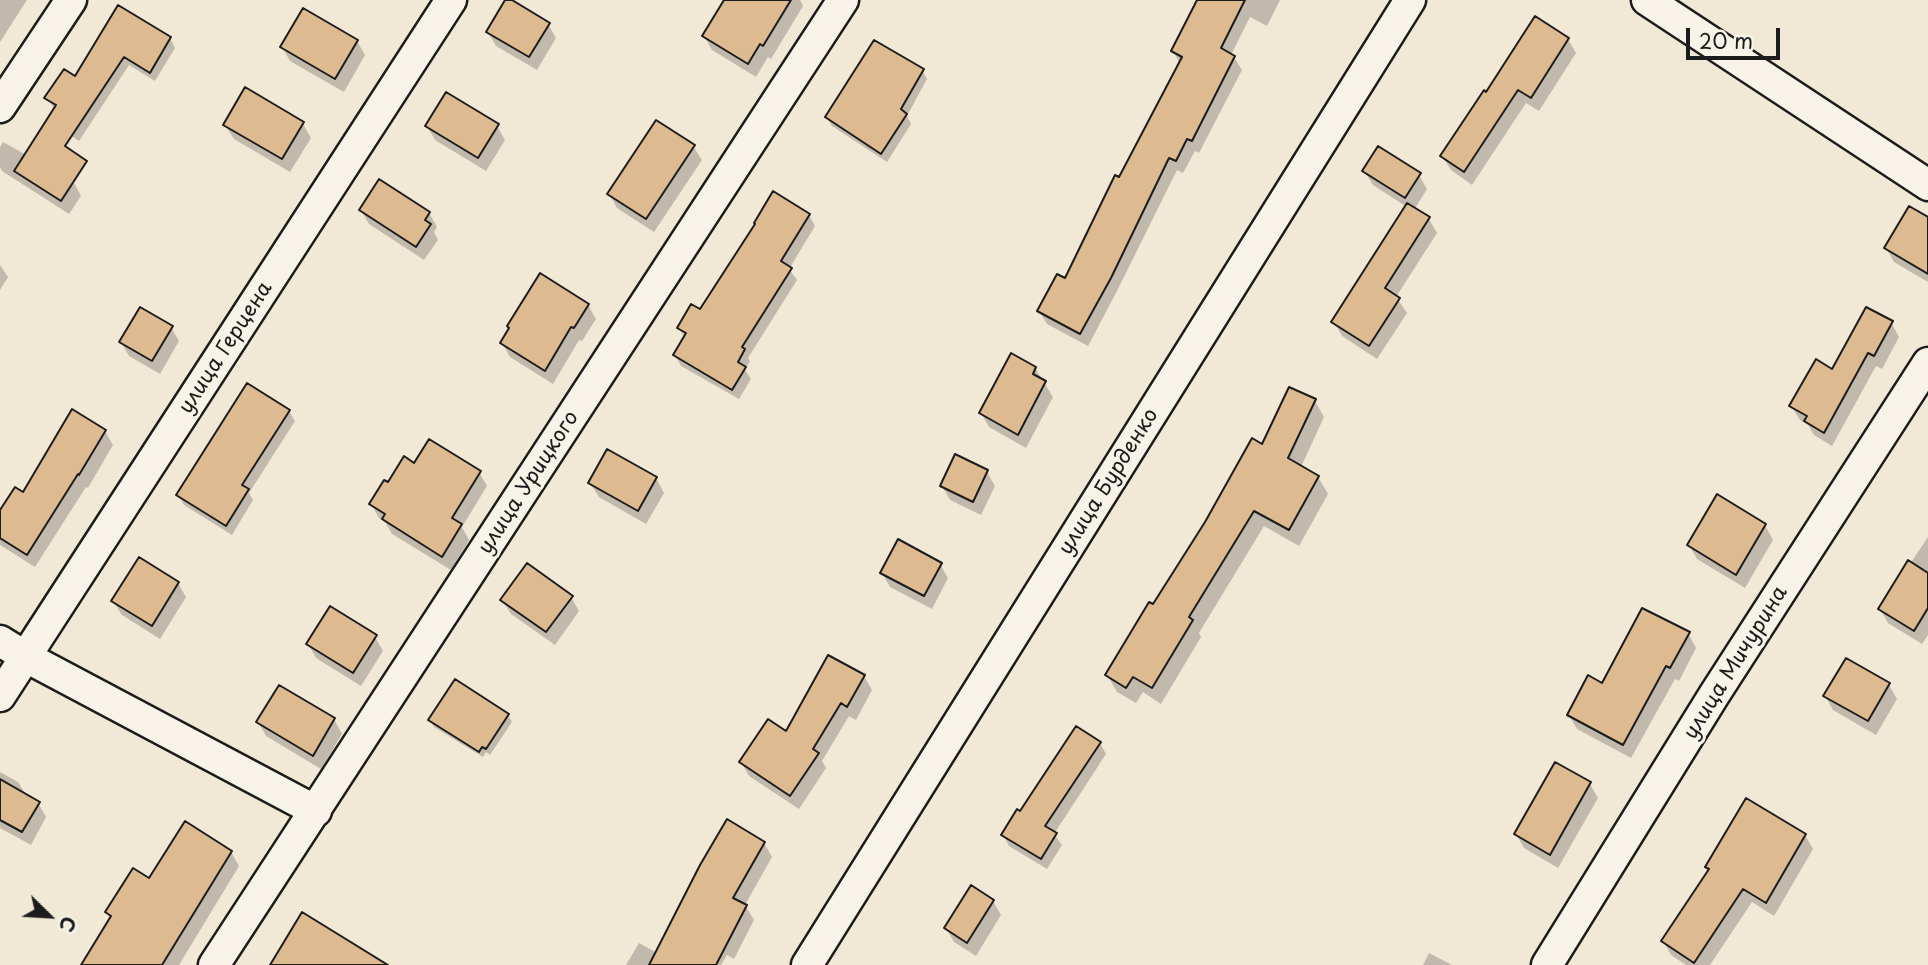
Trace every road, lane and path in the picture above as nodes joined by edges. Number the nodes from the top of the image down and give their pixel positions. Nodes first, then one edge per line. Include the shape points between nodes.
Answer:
1 (71, 0) edge
2 (451, 0) edge
3 (843, 0) edge
4 (1410, 0) edge
5 (1647, 0) edge
6 (0, 107) edge
7 (1928, 186) edge
8 (1928, 363) edge
9 (0, 641) edge
10 (26, 657) junction
11 (0, 696) edge
12 (316, 811) junction
13 (214, 965) edge
14 (807, 965) edge
15 (1547, 965) edge

1 - 6 street
2 - 10 street, улица Герцена
3 - 12 street, улица Урицкого
4 - 14 street, улица Бурденко
5 - 7 street
8 - 15 street, улица Мичурина
9 - 10 street
10 - 11 street, улица Герцена
10 - 12 street
12 - 13 street, улица Урицкого

